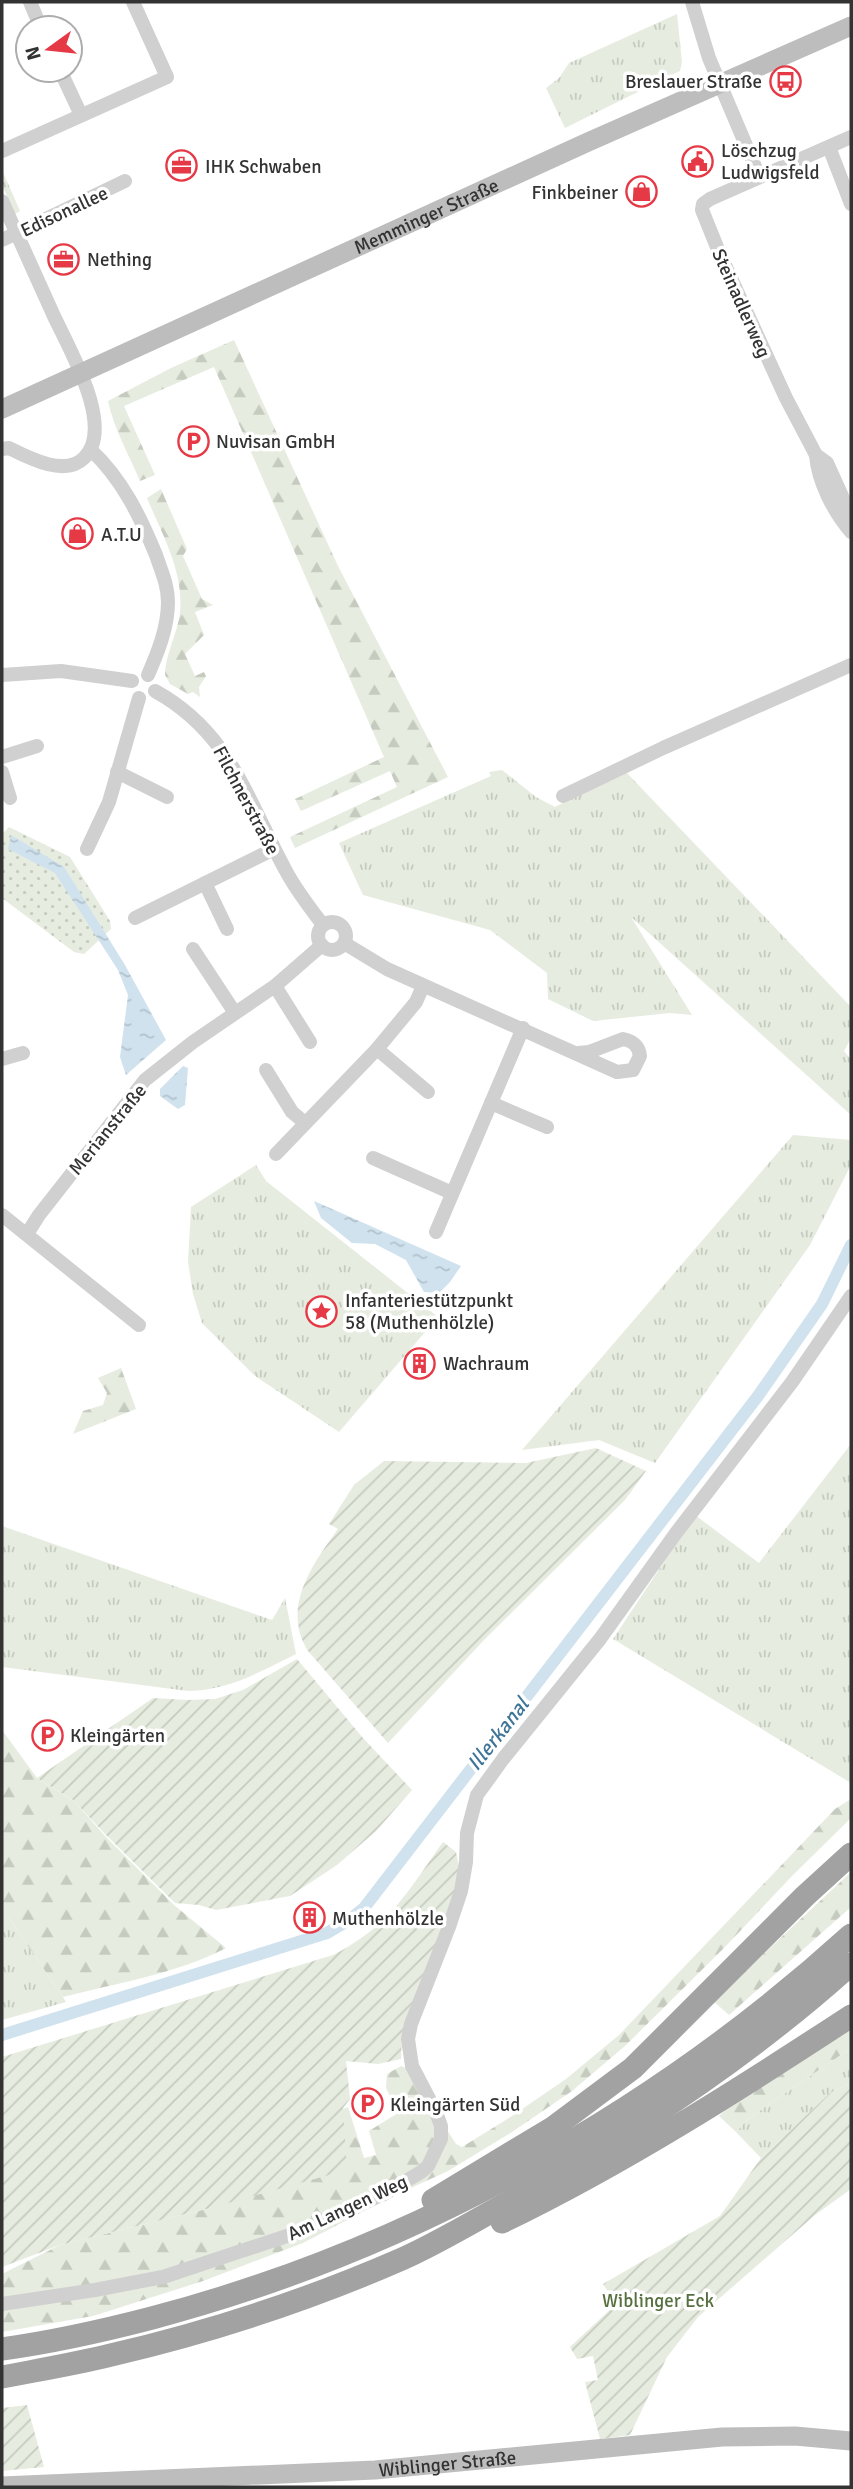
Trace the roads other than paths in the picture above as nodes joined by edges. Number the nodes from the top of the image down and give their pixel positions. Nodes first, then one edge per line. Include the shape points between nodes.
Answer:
1 (133, 2) edge
2 (692, 2) edge
3 (851, 26) edge
4 (67, 84) edge
5 (720, 84) junction
6 (81, 115) junction
7 (851, 137) edge
8 (829, 147) junction
9 (2, 150) edge
10 (759, 176) junction
11 (125, 181) dead end
12 (2, 201) edge
13 (851, 204) edge
14 (16, 233) junction
15 (2, 240) edge
16 (80, 374) junction
17 (2, 409) edge
18 (2, 449) edge
19 (89, 453) junction
20 (816, 455) junction
21 (851, 517) edge
22 (851, 531) edge
23 (851, 665) edge
24 (2, 675) edge
25 (148, 675) junction
26 (132, 681) junction
27 (155, 691) junction
28 (139, 698) junction
29 (37, 746) dead end
30 (2, 757) edge
31 (2, 772) edge
32 (117, 772) junction
33 (563, 796) dead end
34 (167, 797) dead end
35 (10, 798) dead end
36 (87, 849) dead end
37 (274, 849) junction
38 (205, 883) junction
39 (135, 918) dead end
40 (323, 925) junction
41 (227, 929) dead end
42 (344, 943) junction
43 (322, 945) junction
44 (193, 949) dead end
45 (275, 986) junction
46 (423, 986) junction
47 (235, 1013) junction
48 (523, 1028) junction
49 (310, 1042) dead end
50 (377, 1049) junction
51 (23, 1053) dead end
52 (578, 1053) dead end
53 (2, 1059) edge
54 (266, 1070) dead end
55 (428, 1092) dead end
56 (491, 1103) junction
57 (305, 1123) junction
58 (547, 1127) dead end
59 (276, 1154) dead end
60 (373, 1158) dead end
61 (452, 1193) junction
62 (2, 1215) edge
63 (436, 1232) dead end
64 (27, 1234) junction
65 (851, 1296) edge
66 (139, 1325) dead end
67 (851, 1854) edge
68 (851, 1935) edge
69 (851, 1964) edge
70 (851, 2017) edge
71 (360, 2246) junction
72 (404, 2258) junction
73 (2, 2304) edge
74 (2, 2349) edge
75 (2, 2377) edge
76 (851, 2441) edge
77 (2, 2486) edge

1 - 6 street via 167,77
2 - 5 street
3 - 5 main road, Memminger Straße
4 - 6 street
5 - 10 street
5 - 16 main road, Memminger Straße
6 - 9 street
7 - 8 street
8 - 10 street
8 - 13 street
10 - 20 street, Steinadlerweg via 710,199 702,210 762,349
11 - 14 street, Edisonallee
12 - 14 street
14 - 15 street, Edisonallee
14 - 16 street
16 - 17 main road, Memminger Straße
16 - 19 street via 95,416 95,440
18 - 19 street via 62,466 77,464
19 - 25 street via 124,489 164,577 168,610
20 - 21 street, Steinadlerweg via 827,463
20 - 22 street, Steinadlerweg via 828,494
21 - 22 street, Steinadlerweg
23 - 33 street
24 - 26 street via 61,671
25 - 26 street via 138,675
25 - 27 street via 156,683
26 - 28 street via 131,689
27 - 28 street
27 - 37 street, Filchnerstraße via 190,713 218,743
28 - 32 street
29 - 30 street
31 - 35 street
32 - 34 street
32 - 36 street
37 - 38 street
37 - 40 street, Filchnerstraße
38 - 39 street
38 - 41 street
40 - 42 street, Filchnerstraße via 340,924
40 - 43 street via 318,937
42 - 43 street via 334,949
42 - 46 street, Filchnerstraße
43 - 45 street, Merianstraße
44 - 47 street
45 - 47 street, Merianstraße
45 - 49 street
46 - 48 street, Filchnerstraße
46 - 50 street via 416,1002
47 - 64 street, Merianstraße via 145,1080
48 - 52 street, Filchnerstraße
48 - 56 street
50 - 55 street
50 - 57 street
51 - 53 street
54 - 57 street via 292,1112
56 - 58 street
56 - 61 street
57 - 59 street
60 - 61 street
61 - 63 street
62 - 64 street
64 - 66 street
65 - 73 street, Am Langen Weg via 600,1639 477,1796 460,1891 408,2039 412,2066 441,2126 441,2139 428,2166 386,2193 290,2235 163,2277
67 - 71 highway via 633,2068 554,2127
68 - 71 highway via 755,2017 603,2121 470,2197
69 - 72 highway via 770,2034 682,2097 566,2169
70 - 72 highway via 603,2169 463,2240
71 - 74 highway via 184,2309 52,2343
72 - 75 highway via 215,2326 111,2355
76 - 77 main road, Wiblinger Straße via 722,2437 374,2470

